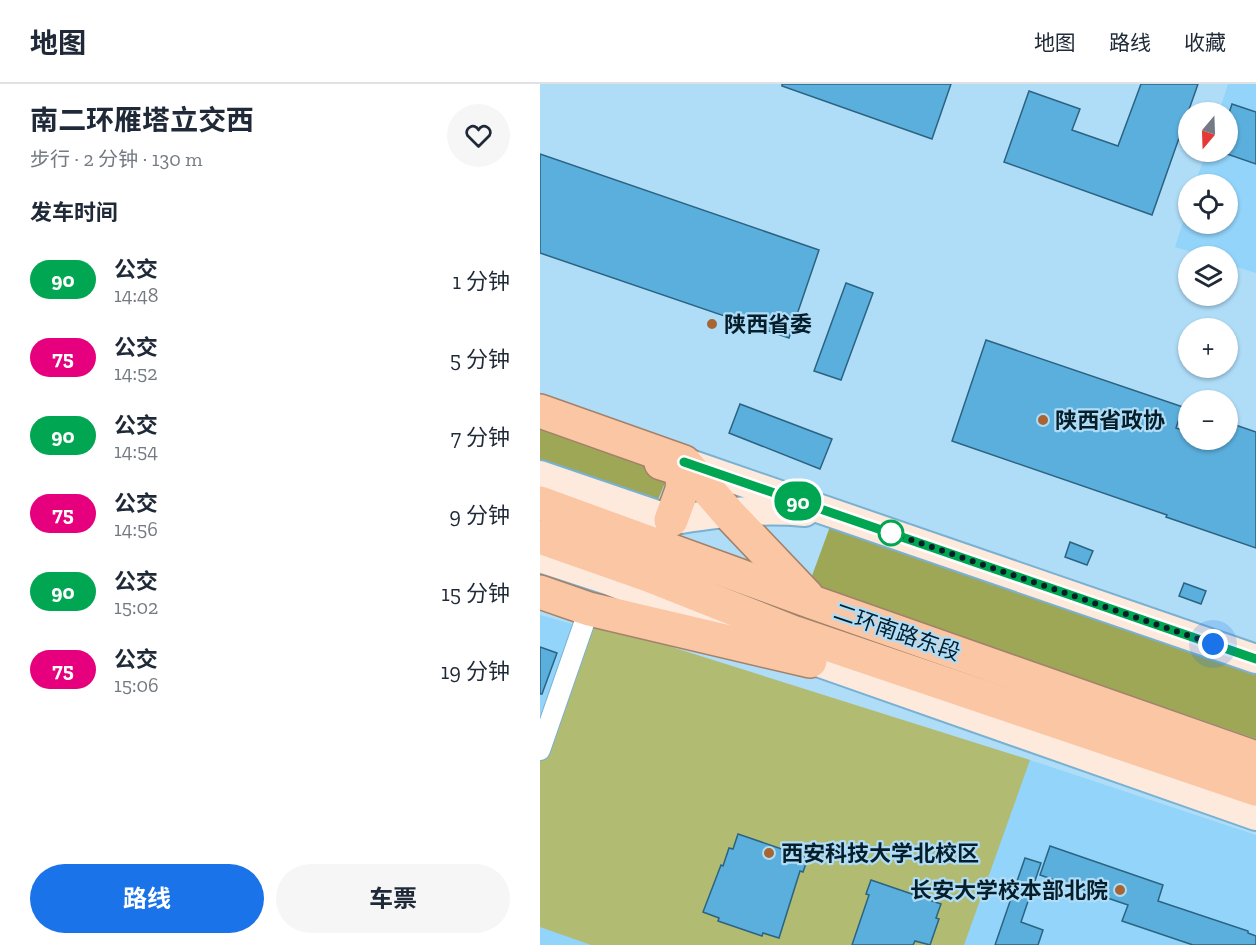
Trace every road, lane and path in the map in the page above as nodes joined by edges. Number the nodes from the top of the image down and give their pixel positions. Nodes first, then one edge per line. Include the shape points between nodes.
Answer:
1 (540, 411) edge
2 (540, 421) edge
3 (684, 462) junction
4 (540, 475) edge
5 (540, 503) edge
6 (729, 514) junction
7 (839, 515) junction
8 (671, 520) junction
9 (615, 531) junction
10 (540, 537) edge
11 (540, 558) edge
12 (540, 592) edge
13 (812, 602) junction
14 (588, 609) junction
15 (1256, 659) edge
16 (810, 661) junction
17 (540, 750) edge
18 (1256, 758) edge
19 (1256, 789) edge
20 (1256, 816) edge

1 - 3 highway
2 - 8 highway via 674,467 683,476 684,484
3 - 6 highway
3 - 7 main road
4 - 8 main road
5 - 9 highway, 二环南路东段
6 - 7 main road via 783,510
6 - 8 main road
6 - 13 highway
7 - 15 main road
8 - 9 main road
9 - 13 highway, 二环南路东段
10 - 19 highway, 二环南路东段 via 795,633
11 - 16 main road via 610,581
12 - 14 highway
13 - 18 highway, 二环南路东段
14 - 16 highway
14 - 17 street
16 - 20 main road

